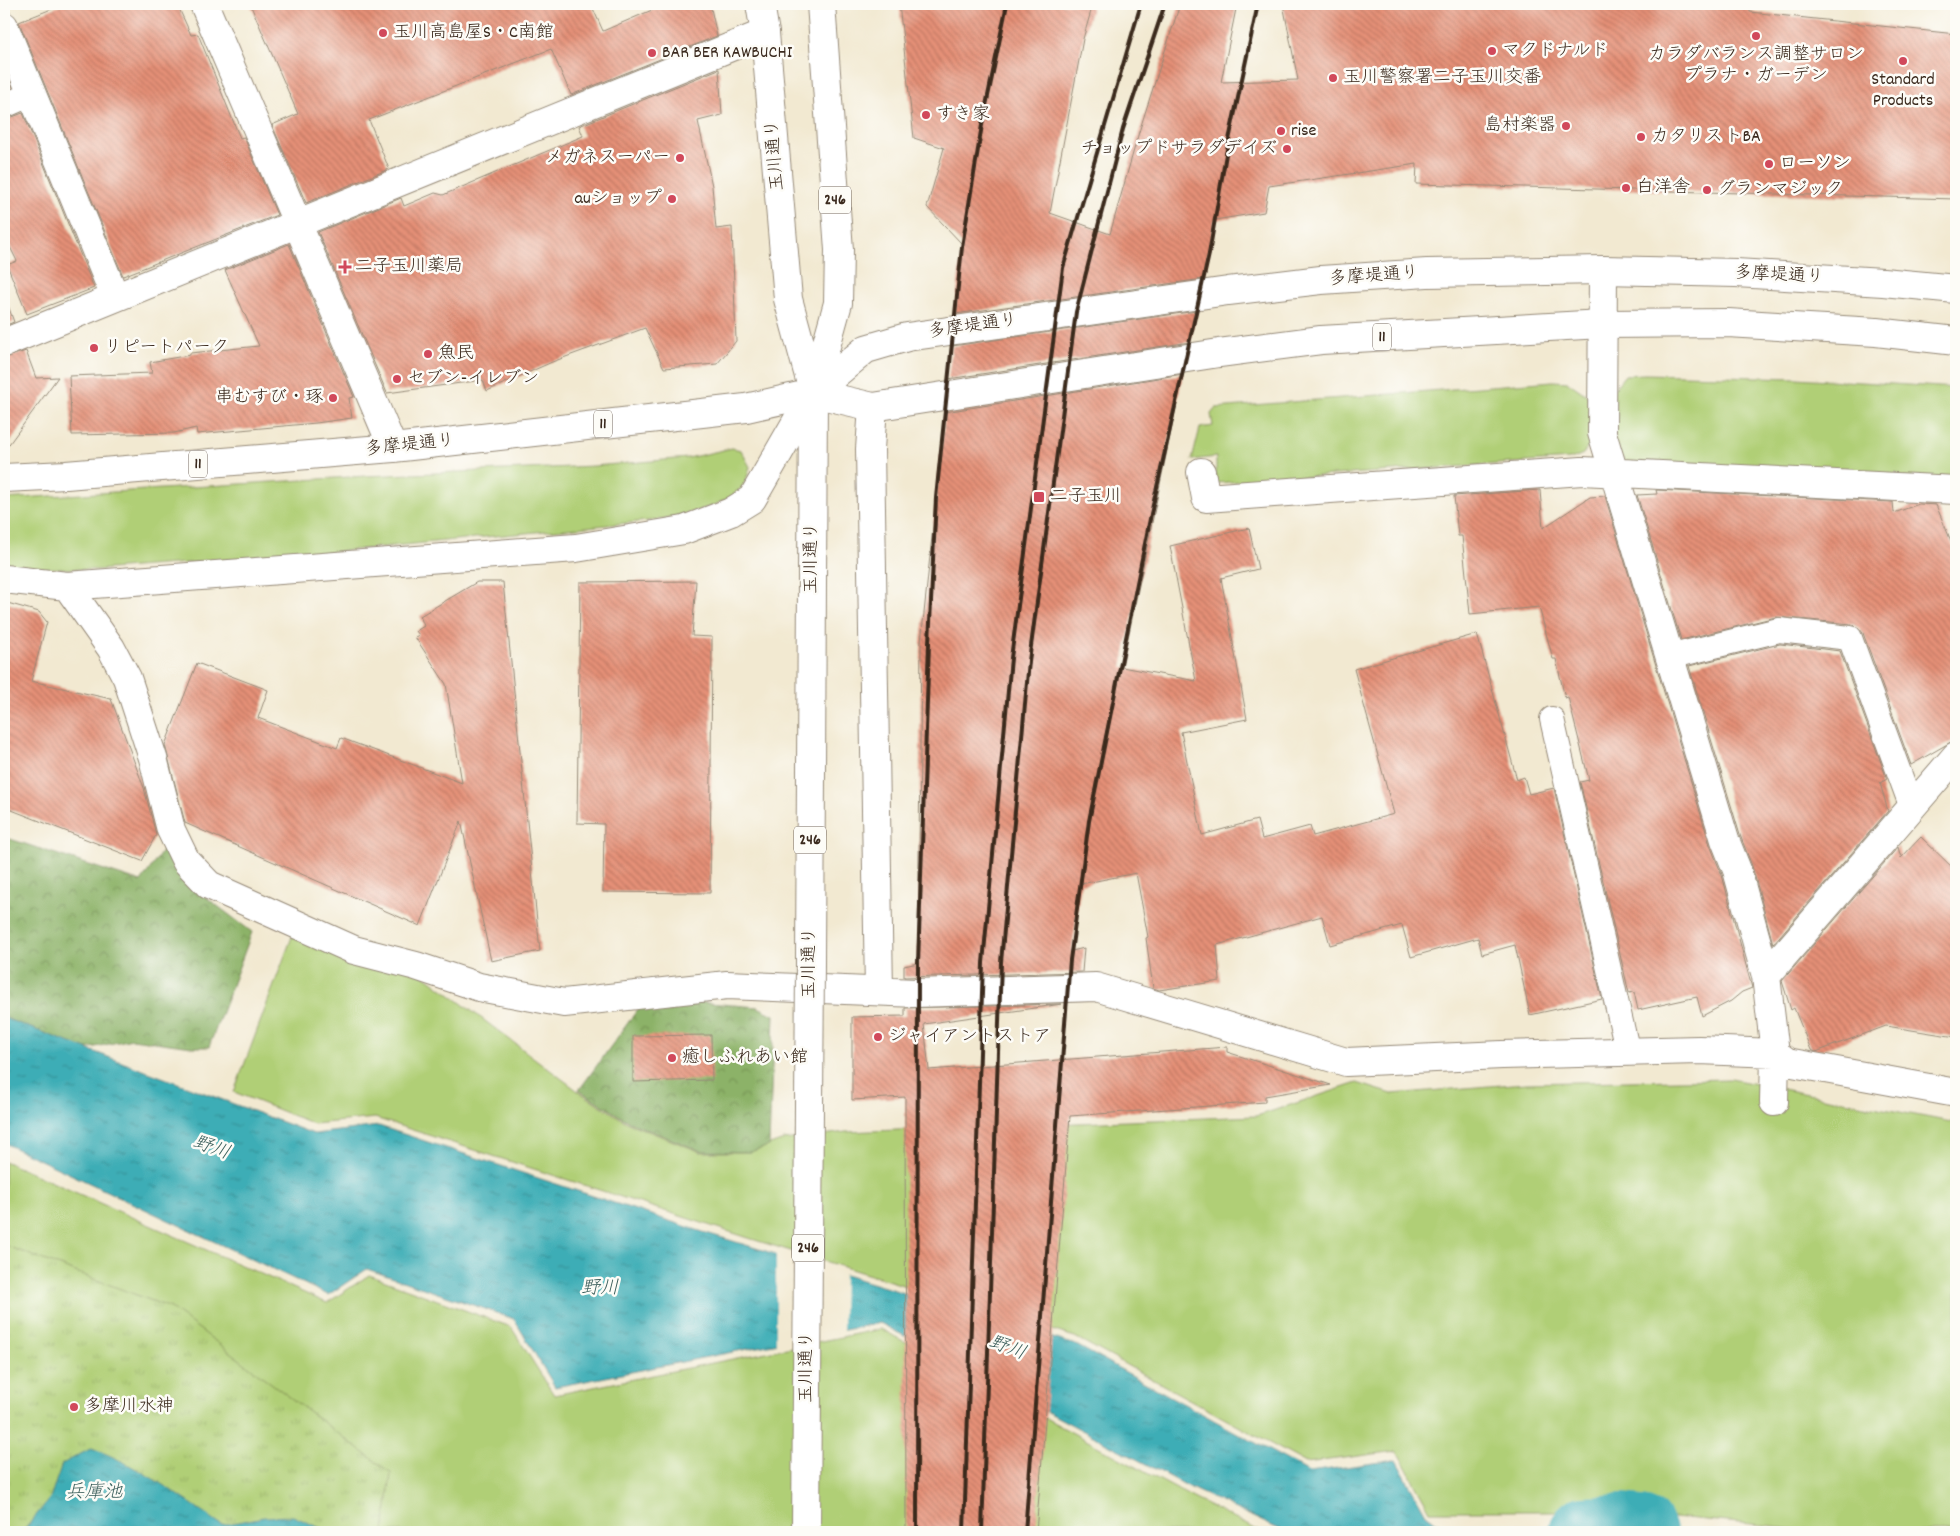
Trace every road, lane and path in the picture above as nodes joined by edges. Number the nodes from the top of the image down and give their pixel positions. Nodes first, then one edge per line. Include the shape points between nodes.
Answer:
1 (204, 4) edge
2 (760, 4) edge
3 (821, 4) edge
4 (4, 26) edge
5 (765, 33) junction
6 (31, 94) junction
7 (4, 106) edge
8 (298, 223) junction
9 (1603, 270) junction
10 (1956, 289) edge
11 (115, 298) junction
12 (1602, 324) junction
13 (1956, 341) edge
14 (4, 343) edge
15 (813, 393) junction
16 (873, 407) junction
17 (393, 448) junction
18 (1201, 472) dead end
19 (1613, 472) junction
20 (4, 478) edge
21 (1956, 490) edge
22 (4, 579) edge
23 (67, 586) junction
24 (1669, 657) junction
25 (1552, 719) dead end
26 (1955, 761) edge
27 (1912, 808) junction
28 (1766, 976) junction
29 (879, 991) junction
30 (1628, 1053) junction
31 (1774, 1053) junction
32 (1956, 1093) edge
33 (1774, 1102) dead end
34 (806, 1532) edge

1 - 8 main road
2 - 5 main road, 玉川通り / 246
3 - 15 main road, 玉川通り / 246 via 839,250 838,303
4 - 6 main road
5 - 8 main road
5 - 15 main road, 玉川通り / 246 via 788,299
6 - 7 lane
6 - 11 main road
8 - 11 main road
8 - 17 main road
9 - 10 main road, 多摩堤通り / 11 via 1736,273
9 - 12 main road
9 - 15 main road, 多摩堤通り / 11 via 1427,273 1320,280 934,332 866,349
11 - 14 main road
12 - 13 main road, 多摩堤通り / 11 via 1728,323 1876,332
12 - 16 main road, 多摩堤通り / 11 via 1321,340
12 - 19 main road via 1602,433
15 - 16 main road, 多摩堤通り / 11
15 - 17 main road, 多摩堤通り / 11 via 746,408
15 - 23 main road via 752,499 731,512 684,530 576,548
15 - 34 main road, 玉川通り / 246, bridge
16 - 29 main road via 870,449
17 - 20 main road, 多摩堤通り / 11
18 - 19 main road via 1206,498 1582,471
19 - 21 main road
19 - 24 main road
22 - 23 main road
23 - 29 main road via 111,648 127,678 153,758 171,830 186,861 209,885 354,950 479,987 564,1003 727,985
24 - 27 lane via 1779,630 1850,638
24 - 28 main road via 1737,870
25 - 30 lane
26 - 27 main road
27 - 28 main road
28 - 31 main road
29 - 30 main road via 916,993 1096,987 1346,1062
30 - 31 main road via 1699,1050
31 - 32 main road via 1787,1062
31 - 33 main road

